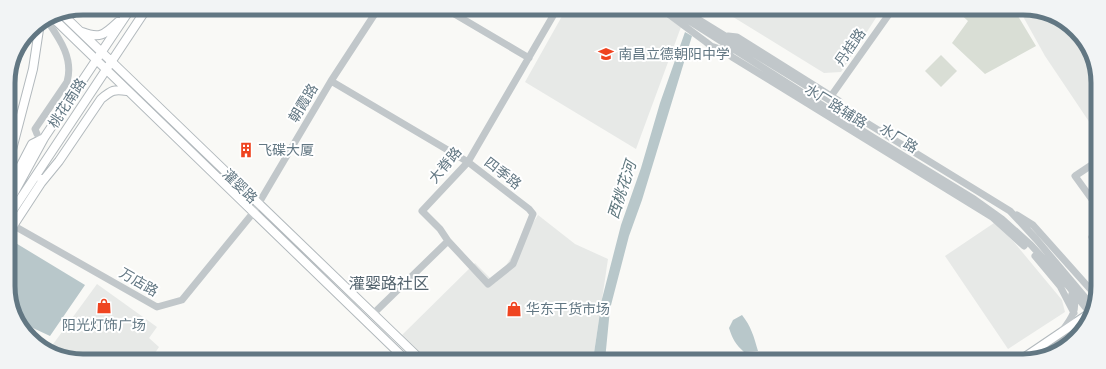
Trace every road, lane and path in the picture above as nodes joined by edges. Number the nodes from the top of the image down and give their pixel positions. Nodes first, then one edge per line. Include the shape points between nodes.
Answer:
1 (125, 15) edge
2 (126, 15) edge
3 (142, 15) edge
4 (374, 15) edge
5 (456, 15) edge
6 (553, 15) edge
7 (670, 15) edge
8 (680, 15) edge
9 (691, 15) edge
10 (888, 15) edge
11 (65, 17) edge
12 (56, 21) edge
13 (49, 24) edge
14 (39, 31) edge
15 (80, 32) junction
16 (101, 52) junction
17 (528, 58) junction
18 (96, 60) junction
19 (111, 61) junction
20 (105, 70) junction
21 (332, 81) junction
22 (127, 91) junction
23 (830, 98) junction
24 (41, 136) junction
25 (15, 139) edge
26 (901, 144) junction
27 (45, 162) junction
28 (468, 162) junction
29 (1091, 165) edge
30 (15, 166) edge
31 (19, 168) junction
32 (15, 176) edge
33 (41, 183) junction
34 (15, 190) edge
35 (1091, 198) edge
36 (258, 204) junction
37 (15, 207) edge
38 (253, 213) junction
39 (15, 220) edge
40 (15, 230) edge
41 (448, 241) junction
42 (1070, 288) junction
43 (1091, 290) edge
44 (1089, 301) edge
45 (1087, 309) edge
46 (1074, 313) junction
47 (373, 314) junction
48 (1083, 318) edge
49 (1058, 335) junction
50 (400, 354) edge
51 (415, 354) edge
52 (1030, 354) edge

1 - 15 main road via 112,28 98,36
2 - 16 main road, 桃花南路
3 - 19 main road
4 - 21 street, 朝霞路
5 - 17 street
6 - 17 street, 大脊路
7 - 46 street, 水厂路辅路 via 711,46 726,51 823,114 992,217 1030,251 1050,274 1060,286
8 - 42 street, 水厂路 via 974,199 1002,219 1031,245
9 - 23 street, 水厂路
10 - 23 street, 丹桂路
11 - 15 main road, 灌婴路
12 - 18 main road, 灌婴路
13 - 24 street via 60,39 70,73 67,82 35,129
14 - 25 main road via 33,69
15 - 16 main road, 灌婴路
16 - 18 main road, 桃花南路
16 - 19 main road, 灌婴路
17 - 28 street, 大脊路
18 - 20 main road, 灌婴路
18 - 24 main road, 桃花南路
19 - 20 main road
19 - 36 main road, 灌婴路
20 - 22 main road, 灌婴路
20 - 27 main road
21 - 28 street, 四季路
21 - 36 street, 朝霞路
22 - 33 main road via 116,89 101,99
22 - 38 main road, 灌婴路
23 - 26 street, 水厂路
24 - 31 main road via 32,144
24 - 34 main road, 桃花南路
26 - 43 street via 1033,225
26 - 44 street, 水厂路 via 1010,211
27 - 33 main road
27 - 37 main road
28 - 41 street, 大脊路 via 422,211
28 - 41 street, 四季路 via 533,214 513,264 488,284
29 - 35 street via 1075,176
30 - 31 street
31 - 32 main road
33 - 39 main road
36 - 38 street, 朝霞路
36 - 47 main road, 灌婴路
38 - 40 street, 万店路 via 182,300 157,308
38 - 50 main road, 灌婴路
41 - 47 street
42 - 45 street, 水厂路
42 - 46 street via 1075,300
46 - 49 street
47 - 51 main road, 灌婴路
48 - 49 main road
49 - 52 main road

